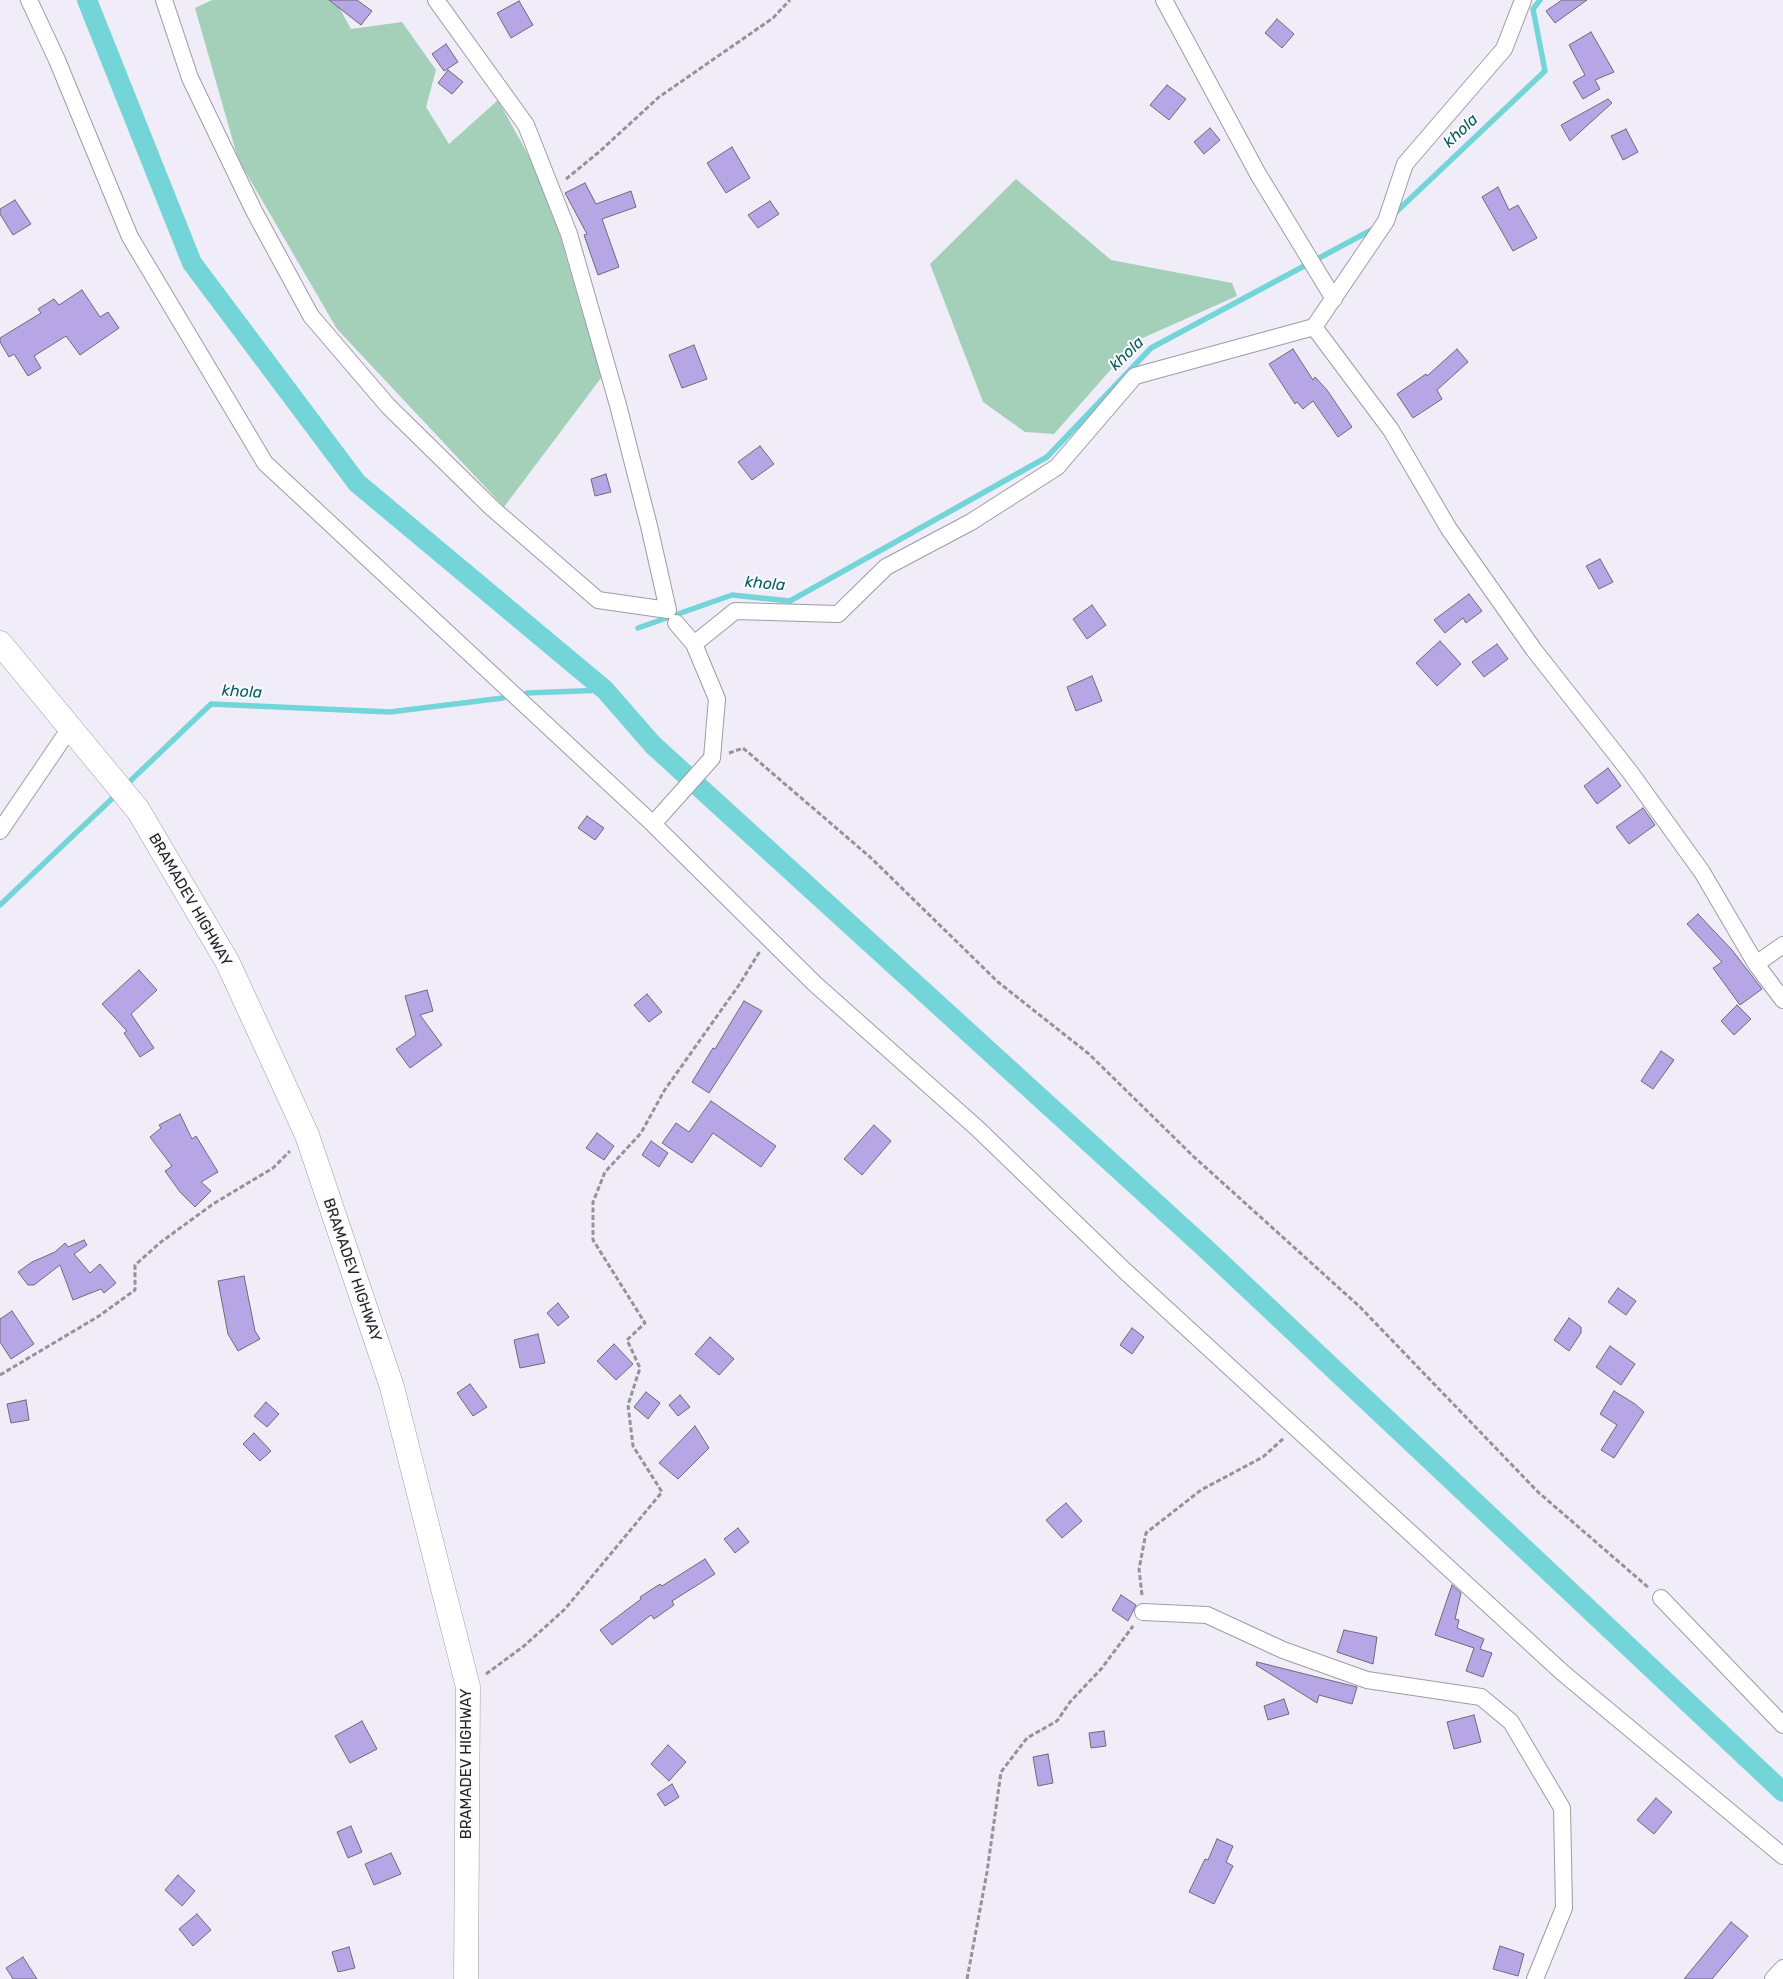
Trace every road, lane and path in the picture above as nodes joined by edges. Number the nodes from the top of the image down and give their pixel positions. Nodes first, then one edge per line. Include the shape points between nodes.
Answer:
1 (29, 0) edge
2 (164, 0) edge
3 (436, 0) edge
4 (790, 0) edge
5 (1164, 0) edge
6 (1523, 0) edge
7 (552, 190) junction
8 (1334, 299) junction
9 (1314, 327) junction
10 (676, 623) dead end
11 (0, 643) edge
12 (694, 644) junction
13 (70, 728) junction
14 (712, 758) junction
15 (653, 824) junction
16 (0, 831) edge
17 (768, 938) junction
18 (1783, 945) edge
19 (1756, 964) junction
20 (1783, 1000) edge
21 (307, 1135) junction
22 (0, 1375) edge
23 (1296, 1428) junction
24 (1662, 1598) joint
25 (1143, 1612) junction
26 (468, 1687) junction
27 (1783, 1725) edge
28 (1783, 1856) edge
29 (1783, 1968) edge
30 (466, 1979) edge
31 (967, 1979) edge
32 (1535, 1979) edge
33 (1774, 1979) edge

1 - 15 street via 130,237 265,463
2 - 7 street via 190,78 254,211 312,316 388,406 492,508 598,600 668,610 616,396 569,234
3 - 7 street via 526,125
4 - 7 path via 773,18 658,97
5 - 8 street via 1258,174
6 - 8 street via 1504,49 1405,164 1386,222
8 - 9 street
9 - 12 street via 1135,376 1057,467 971,522 886,567 838,614 735,611
9 - 19 street via 1391,430 1449,530 1528,642 1630,772 1702,872
10 - 12 street
11 - 13 street, BRAMADEV HIGHWAY
12 - 14 street via 717,698
13 - 16 street
13 - 21 street, BRAMADEV HIGHWAY via 138,810 228,962
14 - 15 street
14 - 24 path via 743,748 870,857 998,982 1089,1054 1192,1156 1360,1307 1538,1492
15 - 17 street
17 - 23 street via 978,1129
17 - 26 path via 664,1091 642,1132 605,1172 593,1202 593,1240 645,1323 627,1340 640,1368 628,1405 633,1446 662,1492 565,1609 524,1646
18 - 19 street
19 - 20 street
21 - 22 path via 273,1168 213,1204 135,1265 135,1290 99,1316
21 - 26 street, BRAMADEV HIGHWAY via 392,1387
23 - 25 path via 1263,1457 1201,1490 1146,1533 1140,1569
23 - 28 street via 1564,1672
24 - 27 street
25 - 31 path via 1057,1721 1026,1738 1001,1772 988,1872
25 - 32 street via 1207,1615 1282,1650 1367,1680 1481,1697 1511,1722 1562,1808 1564,1908
26 - 30 street, BRAMADEV HIGHWAY
29 - 33 street

